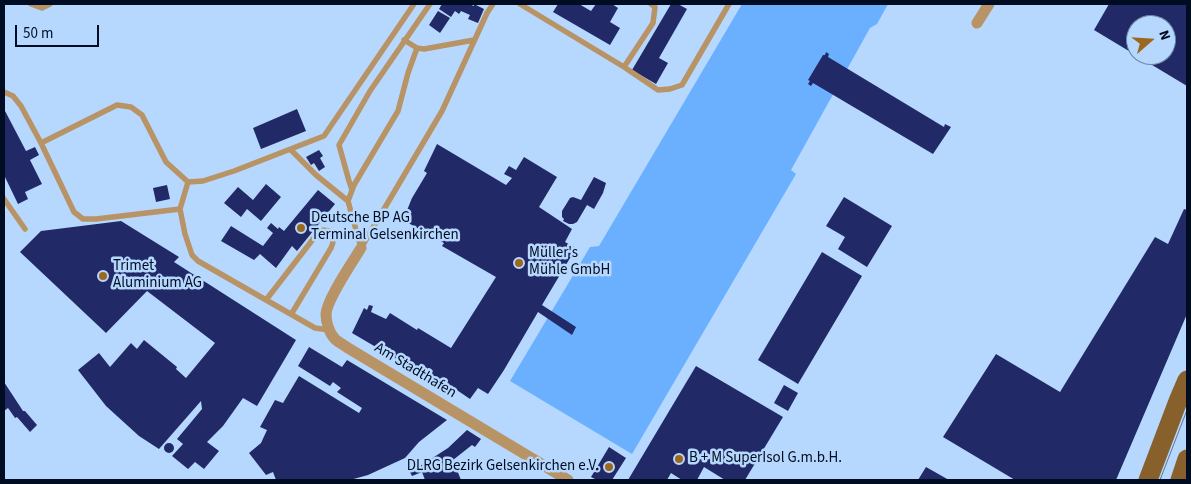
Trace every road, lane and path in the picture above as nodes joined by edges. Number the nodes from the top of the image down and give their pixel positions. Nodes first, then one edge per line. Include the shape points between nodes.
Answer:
1 (31, 4) edge
2 (50, 4) edge
3 (414, 4) edge
4 (430, 4) edge
5 (493, 4) edge
6 (651, 4) edge
7 (729, 4) edge
8 (989, 4) edge
9 (524, 5) edge
10 (978, 24) dead end
11 (404, 40) junction
12 (474, 40) junction
13 (417, 48) junction
14 (624, 68) junction
15 (4, 92) edge
16 (41, 143) junction
17 (291, 150) junction
18 (188, 182) junction
19 (352, 190) junction
20 (4, 198) edge
21 (348, 201) junction
22 (180, 210) junction
23 (25, 229) dead end
24 (360, 248) junction
25 (266, 300) junction
26 (292, 313) junction
27 (329, 330) junction
28 (1187, 380) edge
29 (1187, 459) edge
30 (568, 480) edge
31 (1148, 480) edge
32 (1180, 480) edge

1 - 2 lane via 42,8
3 - 17 lane via 324,136
4 - 11 lane
5 - 12 lane
6 - 14 lane via 655,7 653,23
7 - 14 lane via 682,85 658,90
8 - 10 street
9 - 14 lane
11 - 13 lane
11 - 19 lane via 370,91 340,146
12 - 13 lane via 424,50
12 - 24 lane via 442,111
13 - 19 lane via 398,111
15 - 16 lane via 13,96 21,106
16 - 18 lane via 117,105 131,107 142,115 166,162
16 - 22 lane via 74,212 83,219
17 - 18 lane via 203,181
17 - 21 lane
18 - 22 lane
19 - 21 lane
20 - 23 lane
21 - 24 lane
22 - 25 lane via 192,255
24 - 27 street via 329,303 326,315
25 - 26 lane
25 - 26 lane via 318,234 330,231 334,242 332,248
26 - 27 lane via 316,328
27 - 30 street, Am Stadthafen via 348,348
28 - 31 main road
29 - 32 main road

